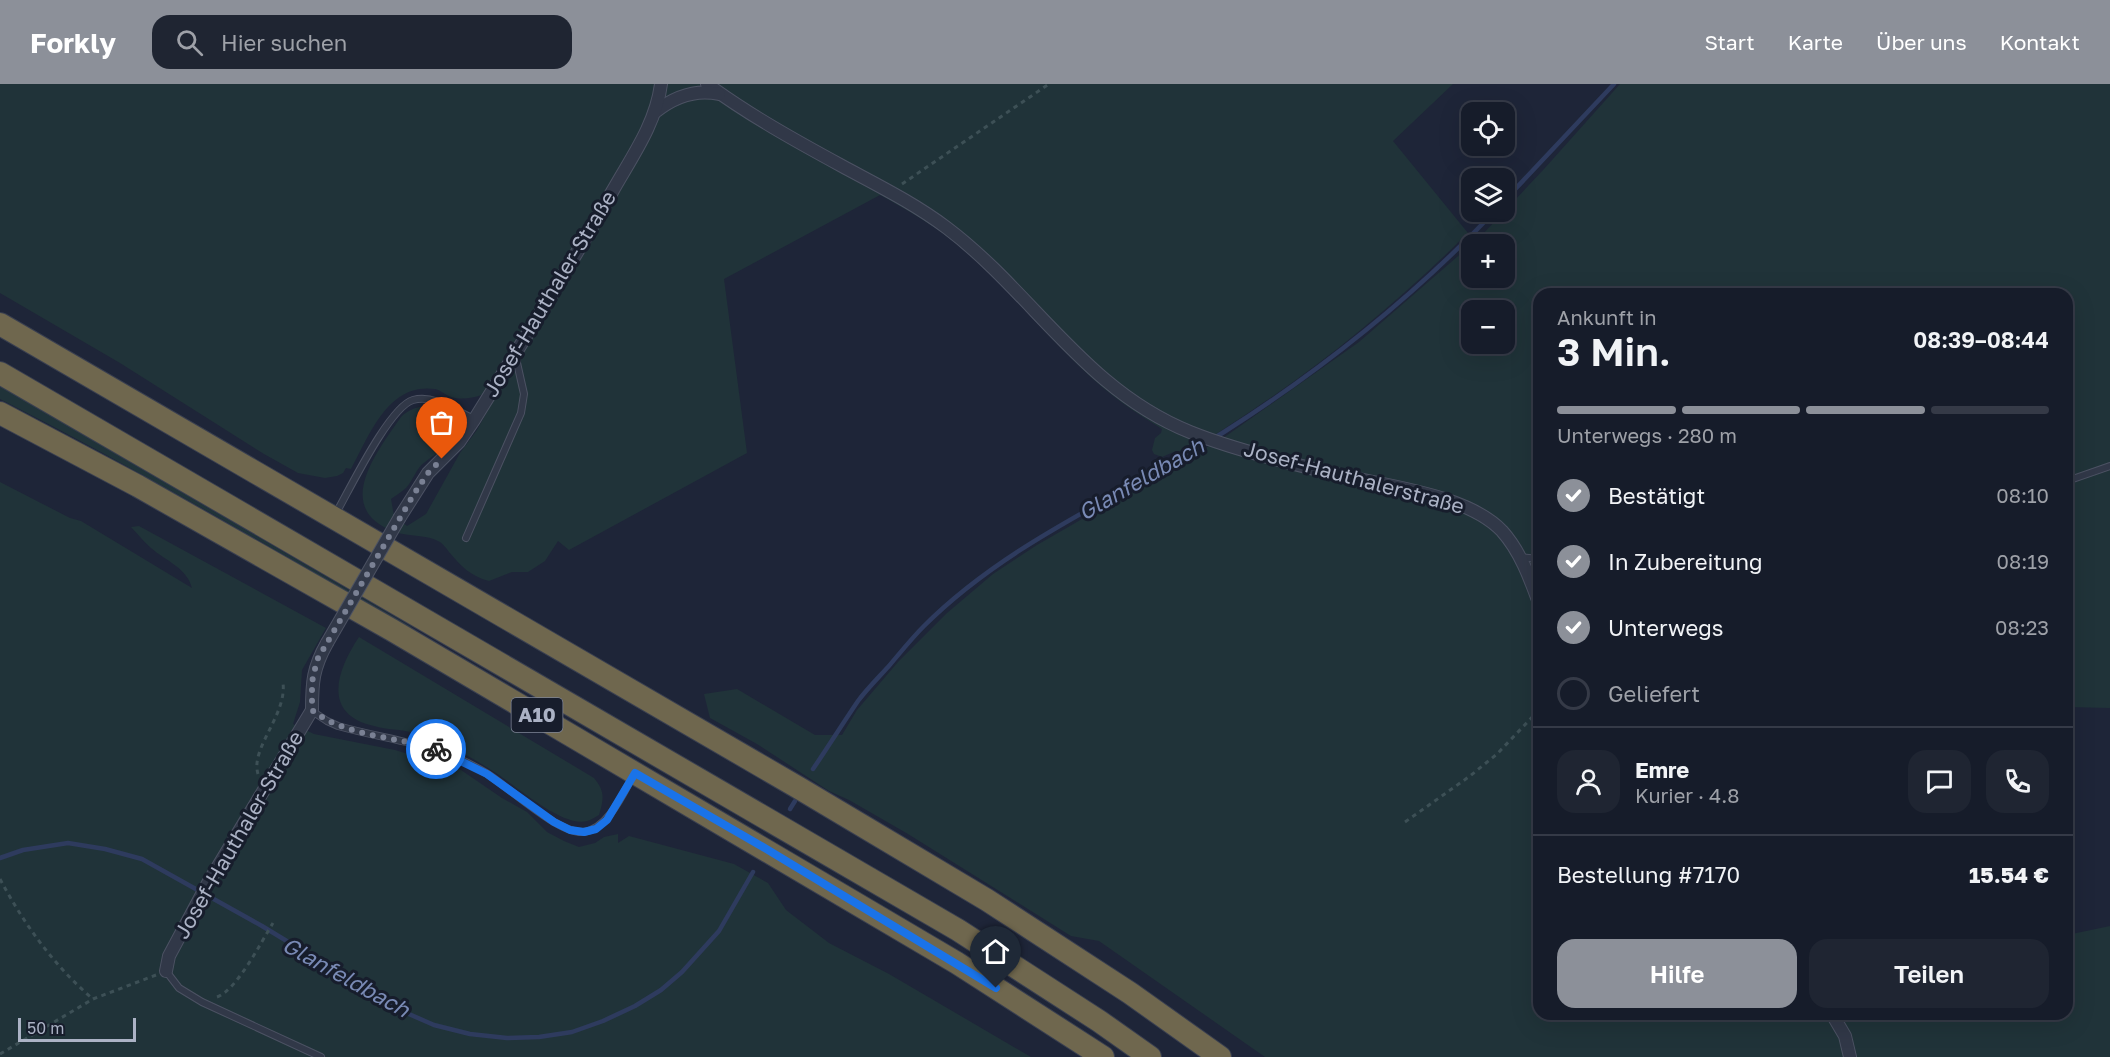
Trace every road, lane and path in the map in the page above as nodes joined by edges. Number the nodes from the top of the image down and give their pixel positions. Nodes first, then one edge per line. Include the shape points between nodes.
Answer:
1 (661, 84) edge
2 (707, 84) edge
3 (1049, 84) edge
4 (722, 95) junction
5 (654, 112) junction
6 (890, 192) junction
7 (0, 324) edge
8 (515, 353) junction
9 (0, 373) edge
10 (0, 413) edge
11 (474, 420) junction
12 (2110, 466) edge
13 (2073, 479) edge
14 (333, 518) junction
15 (466, 538) dead end
16 (1520, 557) junction
17 (1533, 558) edge
18 (1533, 585) edge
19 (283, 683) dead end
20 (312, 710) junction
21 (1533, 716) edge
22 (635, 773) junction
23 (265, 787) junction
24 (1405, 822) dead end
25 (0, 879) edge
26 (273, 923) dead end
27 (166, 971) junction
28 (93, 999) junction
29 (202, 1002) junction
30 (1836, 1020) edge
31 (0, 1054) edge
32 (321, 1057) edge
33 (1103, 1057) edge
34 (1150, 1057) edge
35 (1220, 1057) edge
36 (1850, 1057) edge

1 - 5 street, Josef-Hauthaler-Straße
2 - 4 street, Josef-Hauthalerstraße
3 - 6 path
4 - 5 street via 690,94
4 - 6 street, Josef-Hauthalerstraße
5 - 8 street, Josef-Hauthaler-Straße via 592,226
6 - 16 street, Josef-Hauthalerstraße via 965,243 1077,356 1121,394 1157,418 1194,434 1322,471 1465,507 1501,530
7 - 14 highway
8 - 11 street, Josef-Hauthaler-Straße
8 - 15 lane via 524,394 521,412
9 - 34 highway, A10 via 958,930
10 - 22 highway, A10 via 138,486
11 - 14 lane via 428,399 402,406 383,430
11 - 20 street, Josef-Hauthaler-Straße, bridge via 459,442 428,473 327,643 314,669
12 - 13 lane
14 - 35 highway via 987,900
16 - 17 lane
16 - 18 street, Josef-Hauthalerstraße
19 - 23 path via 275,718 258,754 256,767
20 - 22 lane via 338,726 446,753 487,774 570,830 596,829 607,820
20 - 23 street, Josef-Hauthaler-Straße
21 - 24 path via 1497,754
22 - 33 highway, A10 via 957,963
23 - 27 street, Josef-Hauthaler-Straße via 196,905 169,956
25 - 28 path via 49,954
26 - 29 path via 238,980 224,995
27 - 28 path
27 - 29 lane via 179,988
28 - 31 path
29 - 32 lane
30 - 36 street

